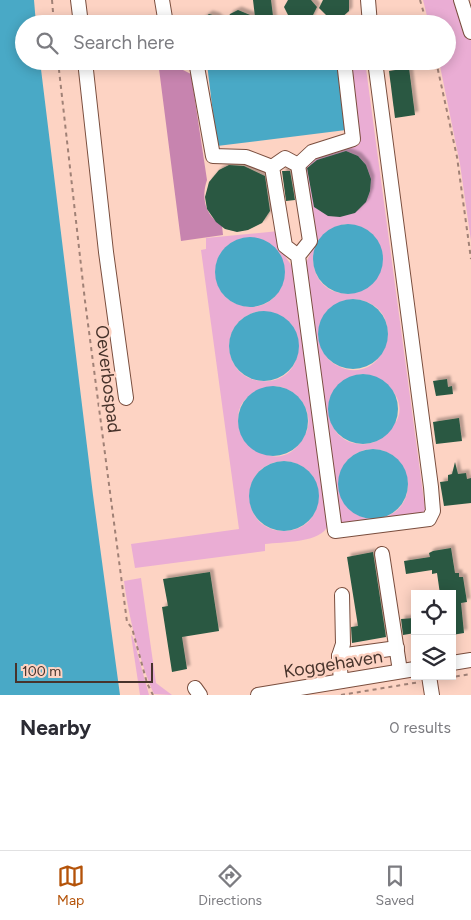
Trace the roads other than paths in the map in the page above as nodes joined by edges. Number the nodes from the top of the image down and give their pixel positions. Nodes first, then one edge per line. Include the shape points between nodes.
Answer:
1 (78, 0) edge
2 (162, 0) edge
3 (368, 0) edge
4 (461, 0) edge
5 (80, 15) edge
6 (164, 15) edge
7 (369, 15) edge
8 (471, 32) edge
9 (86, 70) edge
10 (198, 70) edge
11 (345, 70) edge
12 (376, 70) edge
13 (272, 166) junction
14 (298, 166) junction
15 (298, 256) junction
16 (126, 398) dead end
17 (382, 554) dead end
18 (342, 595) dead end
19 (396, 648) junction
20 (339, 656) junction
21 (471, 660) edge
22 (456, 662) edge
23 (411, 670) edge
24 (400, 672) junction
25 (430, 680) edge
26 (341, 688) edge
27 (258, 695) edge
28 (432, 695) edge

1 - 5 street
2 - 6 street
3 - 7 street
4 - 8 street
9 - 16 street
10 - 13 street via 213,156 246,158
11 - 14 street via 353,139 312,152
12 - 15 street via 431,486 433,512 429,519 335,531
13 - 14 street via 285,158
13 - 15 street via 285,246
14 - 15 street via 310,241
17 - 19 street
18 - 20 street via 344,644
19 - 20 street
19 - 24 street
20 - 26 street
21 - 22 street
23 - 24 street, Koggehaven
24 - 26 street, Koggehaven
25 - 28 street
26 - 27 street, Koggehaven

